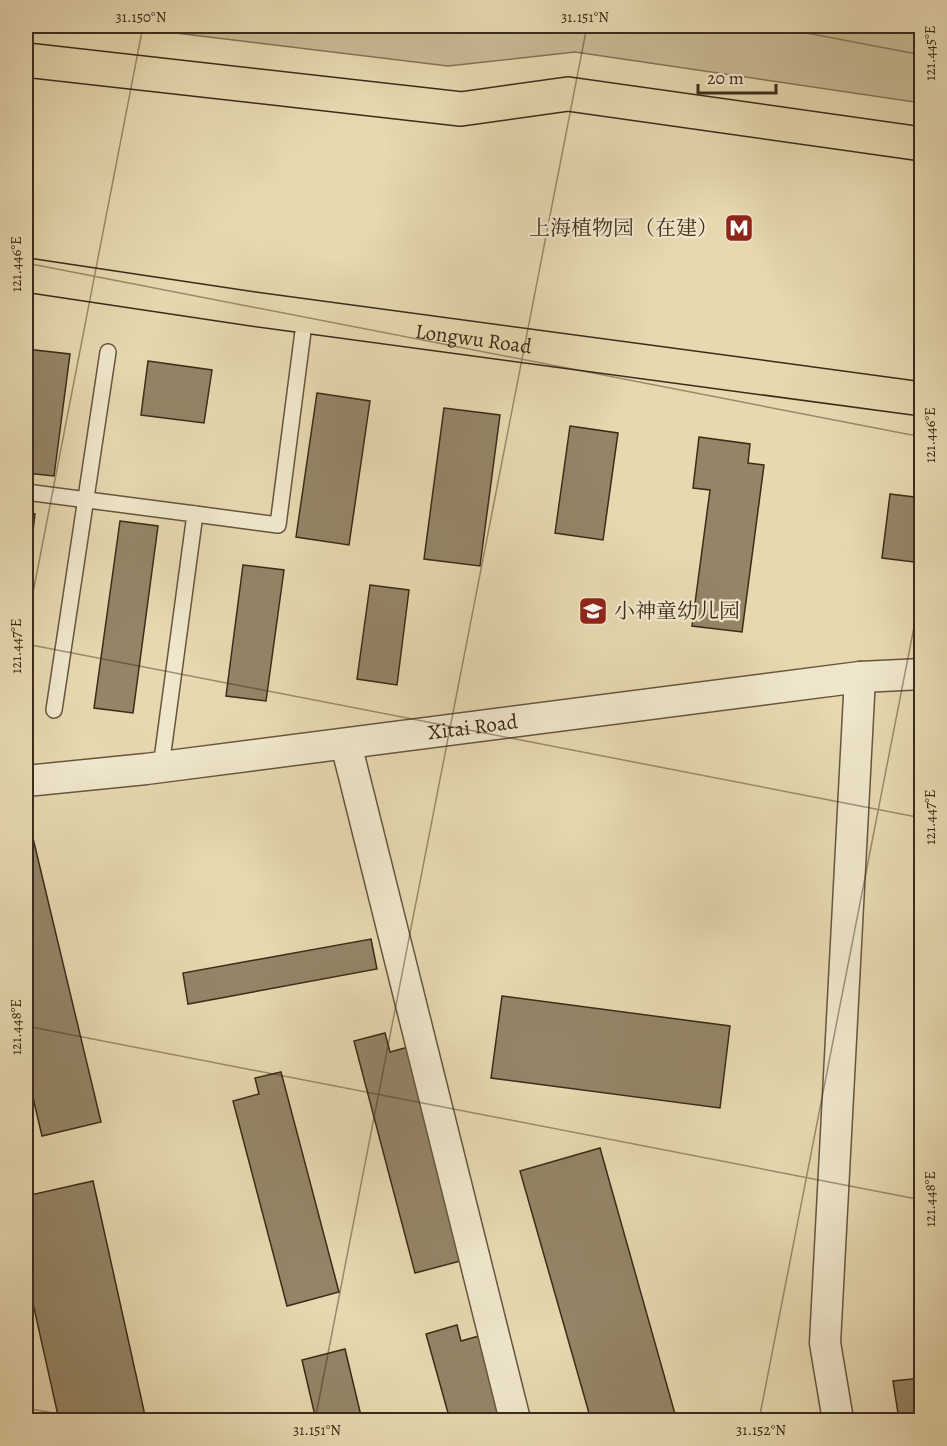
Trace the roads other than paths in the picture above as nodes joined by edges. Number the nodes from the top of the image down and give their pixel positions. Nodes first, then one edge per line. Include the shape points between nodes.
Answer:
1 (26, 60) edge
2 (921, 144) edge
3 (26, 275) edge
4 (305, 316) junction
5 (108, 352) dead end
6 (921, 399) edge
7 (26, 492) edge
8 (86, 500) junction
9 (195, 514) junction
10 (921, 674) edge
11 (860, 677) junction
12 (54, 710) dead end
13 (346, 744) junction
14 (160, 767) junction
15 (26, 781) edge
16 (515, 1420) edge
17 (838, 1420) edge

1 - 2 main road via 461,109 568,94
3 - 4 main road, Longwu Road
4 - 6 main road, Longwu Road
4 - 9 lane via 278,525
5 - 8 lane
7 - 8 lane
8 - 9 lane
8 - 12 lane
9 - 14 lane
10 - 11 street, Xitai Road
11 - 13 street, Xitai Road
11 - 17 street via 825,1343
13 - 14 street, Xitai Road
13 - 16 street
14 - 15 street, Xitai Road

